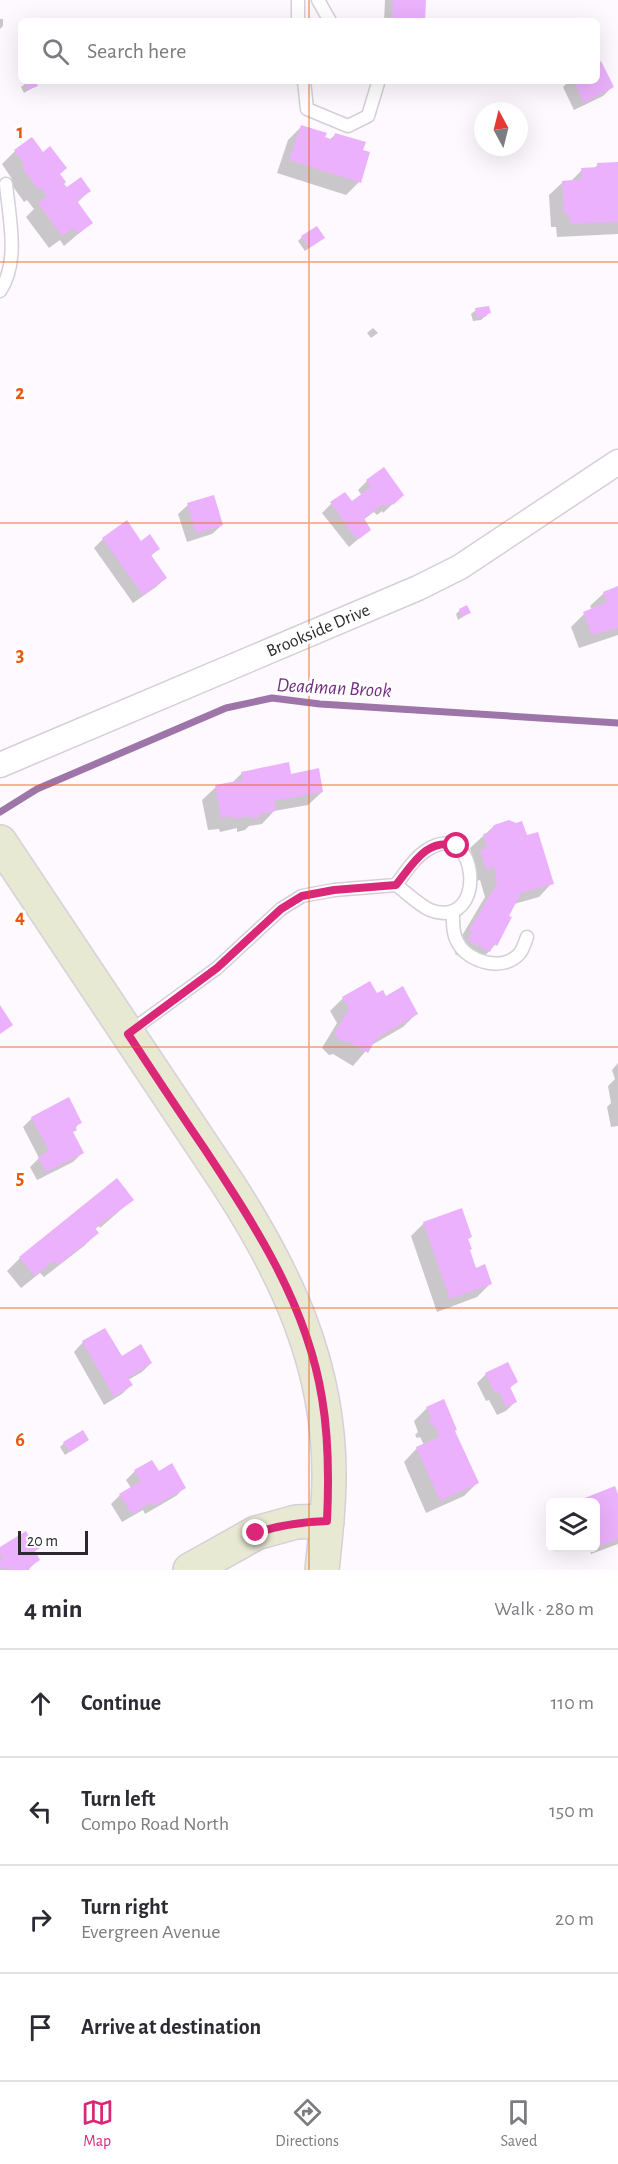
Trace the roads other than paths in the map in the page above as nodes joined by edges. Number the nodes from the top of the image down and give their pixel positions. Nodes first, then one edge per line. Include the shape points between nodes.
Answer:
1 (298, 0) edge
2 (318, 0) edge
3 (298, 18) edge
4 (328, 18) edge
5 (304, 84) edge
6 (378, 84) edge
7 (6, 184) dead end
8 (0, 291) edge
9 (618, 462) edge
10 (0, 765) edge
11 (0, 842) edge
12 (396, 885) junction
13 (453, 910) junction
14 (527, 937) dead end
15 (128, 1034) junction
16 (327, 1521) junction
17 (190, 1570) edge
18 (322, 1570) edge

1 - 3 lane
2 - 4 lane
5 - 6 lane via 307,109 348,126 368,117
7 - 8 lane via 11,269
9 - 10 street, Brookside Drive via 460,567 418,588
11 - 15 main road
12 - 13 lane via 430,909
12 - 13 lane via 425,851 436,844 457,846 470,870 471,885 462,906
12 - 15 lane via 302,896 281,909 217,968
13 - 14 lane via 459,945 479,960 512,960
15 - 16 main road via 254,1225 293,1302 322,1396 328,1445
16 - 17 main road via 296,1522 264,1530
16 - 18 main road

